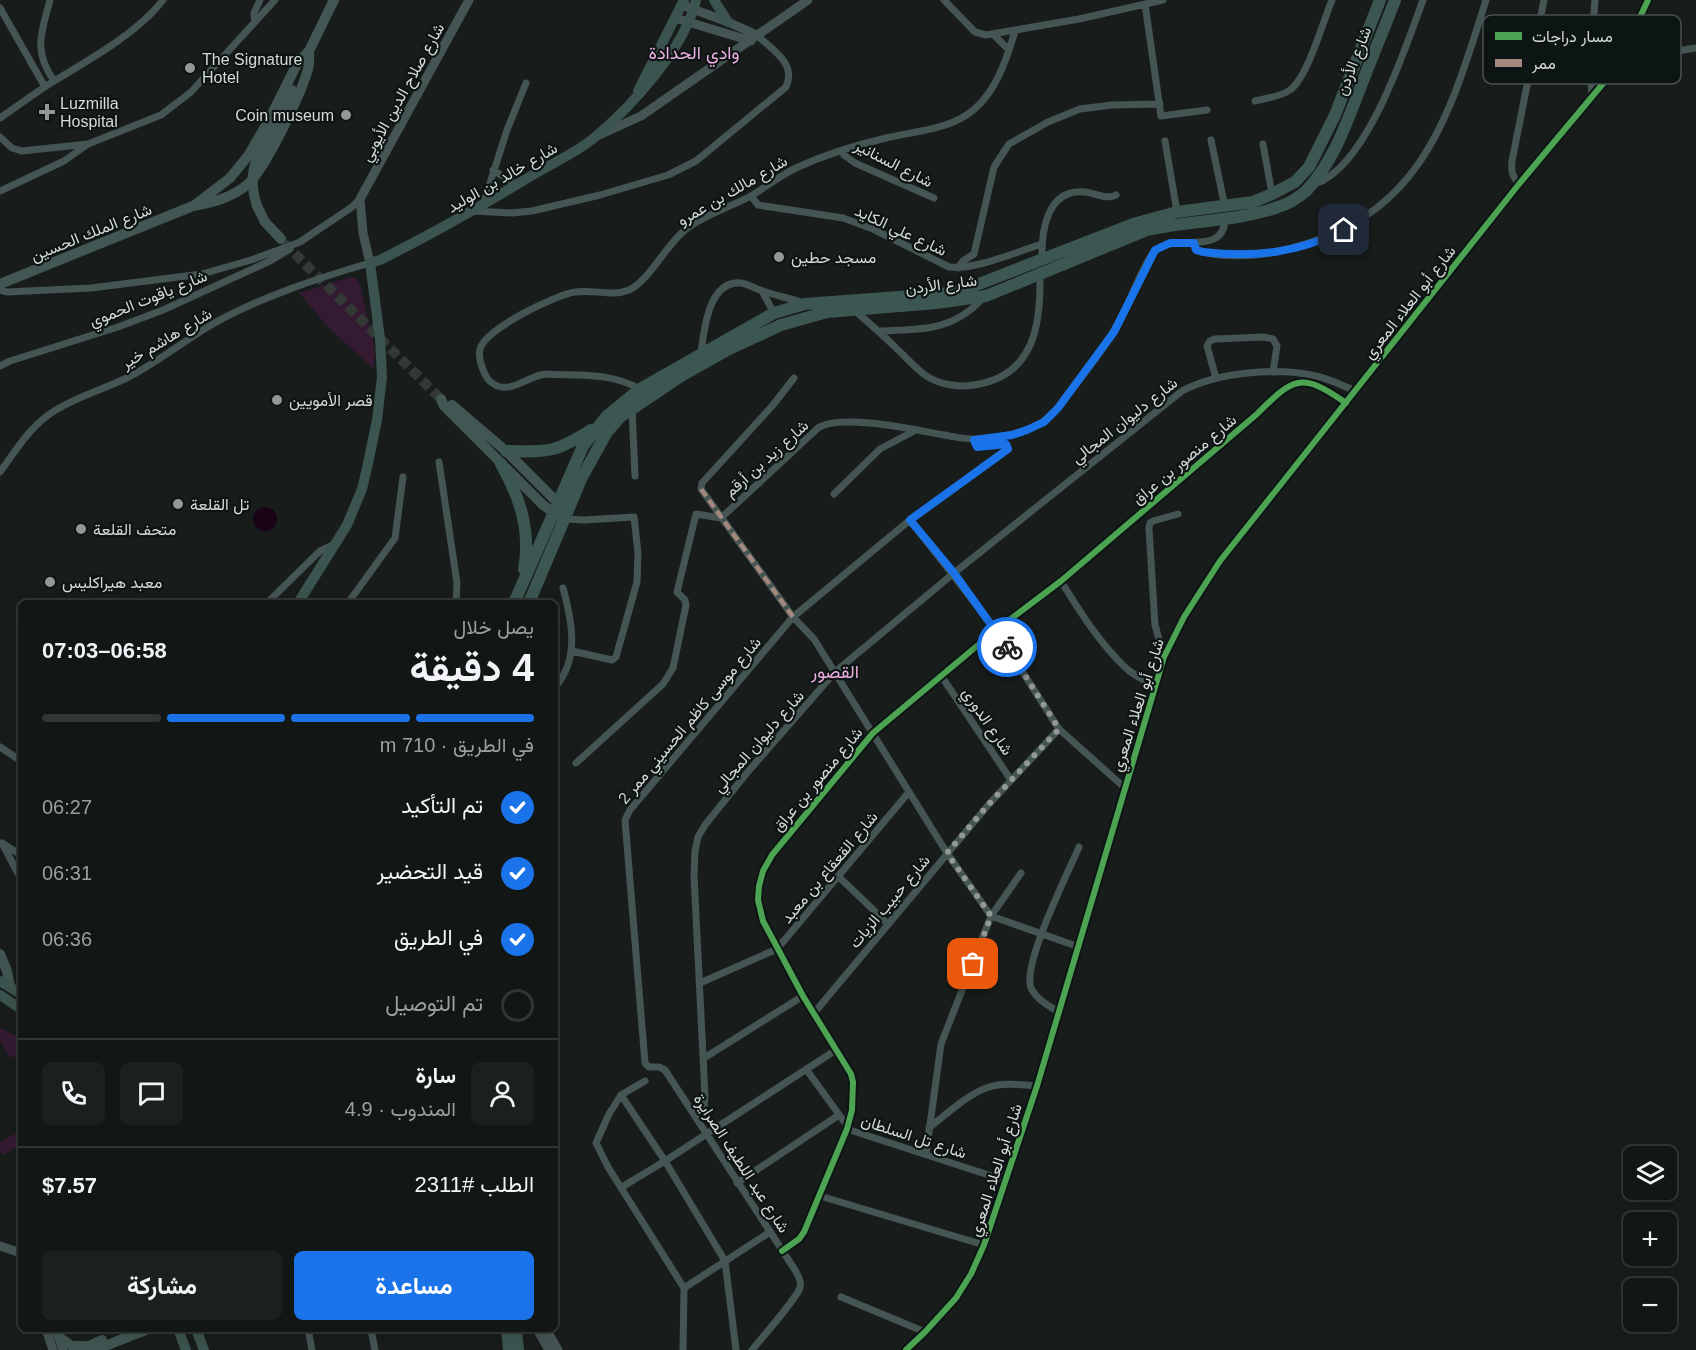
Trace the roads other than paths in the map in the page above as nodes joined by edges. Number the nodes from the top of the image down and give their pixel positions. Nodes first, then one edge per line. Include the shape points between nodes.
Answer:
1 (50, 0) edge
2 (164, 0) edge
3 (260, 0) edge
4 (275, 0) edge
5 (334, 0) edge
6 (470, 0) edge
7 (714, 0) edge
8 (808, 0) edge
9 (944, 0) edge
10 (1163, 0) edge
11 (1332, 0) edge
12 (1380, 0) edge
13 (1423, 0) edge
14 (1486, 0) edge
15 (1544, 0) edge
16 (1595, 0) edge
17 (1648, 0) edge
18 (1393, 1) edge
19 (683, 3) edge
20 (1145, 4) junction
21 (695, 5) edge
22 (0, 8) edge
23 (1541, 15) edge
24 (1594, 15) edge
25 (1641, 15) edge
26 (675, 18) junction
27 (255, 22) junction
28 (689, 22) junction
29 (728, 22) junction
30 (1015, 31) junction
31 (994, 35) junction
32 (754, 38) junction
33 (1696, 48) edge
34 (1009, 50) junction
35 (1681, 50) edge
36 (309, 51) junction
37 (54, 81) junction
38 (526, 82) dead end
39 (1527, 84) edge
40 (1591, 84) edge
41 (1602, 84) edge
42 (45, 87) junction
43 (635, 97) junction
44 (1592, 98) junction
45 (1255, 101) dead end
46 (1160, 104) junction
47 (1208, 110) dead end
48 (0, 118) edge
49 (0, 137) edge
50 (595, 137) junction
51 (1211, 140) dead end
52 (1165, 141) dead end
53 (88, 144) junction
54 (1263, 144) dead end
55 (842, 151) junction
56 (493, 170) junction
57 (230, 178) junction
58 (1519, 184) junction
59 (517, 185) junction
60 (1310, 186) junction
61 (241, 189) junction
62 (0, 191) edge
63 (1272, 194) junction
64 (1116, 195) dead end
65 (751, 196) junction
66 (934, 198) dead end
67 (360, 199) junction
68 (193, 206) junction
69 (479, 208) junction
70 (1177, 212) junction
71 (1225, 213) junction
72 (281, 239) tunnel mouth
73 (300, 242) junction
74 (1194, 243) junction
75 (1042, 244) junction
76 (251, 260) junction
77 (370, 263) junction
78 (1041, 267) junction
79 (958, 268) junction
80 (252, 269) junction
81 (0, 284) edge
82 (0, 290) edge
83 (762, 291) junction
84 (986, 296) junction
85 (805, 304) junction
86 (854, 310) junction
87 (774, 313) junction
88 (879, 331) junction
89 (701, 353) junction
90 (0, 366) edge
91 (1273, 372) junction
92 (795, 378) dead end
93 (1216, 378) junction
94 (1313, 380) junction
95 (640, 389) junction
96 (1356, 390) junction
97 (1346, 403) junction
98 (632, 408) junction
99 (597, 426) junction
100 (916, 430) junction
101 (974, 440) junction
102 (506, 451) junction
103 (439, 462) dead end
104 (501, 464) junction
105 (0, 472) edge
106 (635, 476) dead end
107 (403, 477) dead end
108 (834, 494) dead end
109 (560, 510) junction
110 (1178, 514) dead end
111 (721, 518) junction
112 (910, 520) junction
113 (335, 544) junction
114 (954, 573) junction
115 (1061, 581) junction
116 (563, 588) dead end
117 (519, 591) junction
118 (270, 600) edge
119 (300, 600) edge
120 (350, 600) edge
121 (456, 600) edge
122 (515, 600) edge
123 (530, 600) edge
124 (793, 617) junction
125 (996, 630) junction
126 (572, 651) junction
127 (1164, 657) junction
128 (835, 672) junction
129 (942, 677) junction
130 (558, 683) edge
131 (1155, 686) junction
132 (1059, 729) junction
133 (873, 733) junction
134 (0, 747) edge
135 (18, 759) edge
136 (576, 763) dead end
137 (1011, 780) junction
138 (1125, 788) junction
139 (909, 792) junction
140 (1, 842) edge
141 (1079, 848) dead end
142 (18, 853) edge
143 (947, 853) junction
144 (18, 873) edge
145 (1021, 873) dead end
146 (839, 877) junction
147 (991, 916) junction
148 (888, 924) junction
149 (1040, 934) junction
150 (1079, 947) junction
151 (777, 949) junction
152 (0, 954) edge
153 (0, 981) edge
154 (700, 983) junction
155 (10, 987) junction
156 (18, 992) edge
157 (0, 995) edge
158 (803, 996) junction
159 (18, 1007) edge
160 (1059, 1012) junction
161 (814, 1013) junction
162 (836, 1050) junction
163 (704, 1058) junction
164 (645, 1061) joint
165 (806, 1070) junction
166 (645, 1081) dead end
167 (1037, 1086) junction
168 (621, 1095) junction
169 (839, 1115) junction
170 (696, 1117) junction
171 (848, 1128) junction
172 (929, 1128) junction
173 (706, 1134) junction
174 (926, 1154) junction
175 (665, 1161) junction
176 (1007, 1181) junction
177 (737, 1183) junction
178 (622, 1187) junction
179 (820, 1196) junction
180 (770, 1232) junction
181 (984, 1245) junction
182 (0, 1246) edge
183 (782, 1251) junction
184 (18, 1252) edge
185 (725, 1261) junction
186 (684, 1288) junction
187 (841, 1297) dead end
188 (47, 1332) edge
189 (125, 1332) edge
190 (139, 1332) edge
191 (179, 1332) edge
192 (197, 1332) edge
193 (309, 1332) edge
194 (372, 1332) edge
195 (507, 1332) edge
196 (516, 1332) edge
197 (539, 1332) edge
198 (548, 1332) edge
199 (925, 1332) junction
200 (57, 1333) edge
201 (88, 1349) edge
202 (53, 1350) edge
203 (63, 1350) edge
204 (186, 1350) edge
205 (204, 1350) edge
206 (312, 1350) edge
207 (375, 1350) edge
208 (509, 1350) edge
209 (518, 1350) edge
210 (549, 1350) edge
211 (558, 1350) edge
212 (683, 1350) edge
213 (736, 1350) edge
214 (752, 1350) edge
215 (906, 1350) edge

1 - 37 street via 40,48
2 - 37 street via 121,37
3 - 27 street
4 - 27 street
5 - 36 main road, شارع الملك الحسين
6 - 67 street, شارع صلاح الدين الأيوبي
7 - 29 main road
8 - 32 street
9 - 31 street via 975,32
10 - 20 street
11 - 45 street via 1295,85 1277,96
12 - 63 highway, شارع الأردن via 1335,115 1309,167 1294,182
13 - 60 street via 1361,142 1335,174
14 - 74 street via 1460,84 1437,136 1389,198 1325,239 1286,250 1257,256 1220,254 1198,251
15 - 23 street
16 - 24 street
17 - 25 street, شارع أبو العلاء المعري
18 - 60 highway, شارع الأردن via 1348,120
19 - 21 street
19 - 26 main road, شارع خالد بن الوليد
20 - 30 street
20 - 46 street
21 - 28 main road, شارع خالد بن الوليد
21 - 29 street
22 - 42 street
26 - 28 street
26 - 43 main road, شارع خالد بن الوليد
27 - 53 street via 191,92 161,115
28 - 32 street
28 - 43 main road, شارع خالد بن الوليد via 658,73
29 - 32 street
30 - 31 street
30 - 34 street, شارع مالك بن عمرو
31 - 34 street
32 - 50 street via 640,116
32 - 69 street via 787,65 790,76 786,87 683,168 643,183 532,211 512,213
33 - 35 street
34 - 55 street, شارع مالك بن عمرو via 992,88 965,116
36 - 57 main road, شارع الملك الحسين via 297,64 253,149
36 - 61 main road, شارع الملك الحسين via 309,68 279,136 262,169
36 - 72 main road, bridge via 255,161 253,173 257,206
37 - 42 street
38 - 56 street
39 - 58 street via 1511,170
40 - 44 street
41 - 44 street, شارع أبو العلاء المعري
42 - 48 street
43 - 50 main road, شارع خالد بن الوليد
44 - 58 street, شارع أبو العلاء المعري
46 - 47 street via 1161,116
46 - 79 street via 1080,109 1009,144 994,166 974,254
49 - 53 street via 22,151
50 - 59 main road, شارع خالد بن الوليد
51 - 71 street
52 - 70 street
53 - 62 street via 64,161
54 - 63 street
55 - 65 street, شارع مالك بن عمرو via 796,168
55 - 66 street, شارع السنانير via 855,163
56 - 59 street
56 - 69 street
57 - 61 main road
57 - 68 main road, شارع الملك الحسين
58 - 96 street, شارع أبو العلاء المعري
59 - 69 main road, شارع خالد بن الوليد
60 - 71 highway, شارع الأردن via 1280,207
61 - 68 main road, شارع الملك الحسين
63 - 71 highway, شارع الأردن
64 - 75 street via 1083,191 1065,195 1046,217
65 - 79 street, شارع علي الكايد via 758,205 843,218 942,265
65 - 95 street, شارع مالك بن عمرو via 684,231 630,290 574,292 563,296 494,330 480,348 487,379 505,388 545,374 600,376
67 - 73 street, شارع صلاح الدين الأيوبي
67 - 77 street
68 - 81 main road, شارع الملك الحسين
69 - 77 main road, شارع خالد بن الوليد
70 - 71 highway, شارع الأردن
70 - 78 highway, شارع الأردن via 1133,224
71 - 74 street via 1221,234
71 - 78 highway, شارع الأردن via 1147,230
73 - 76 street, شارع صلاح الدين الأيوبي
73 - 80 street, شارع ياقوت الحموي
74 - 101 street via 1170,243 1155,250 1114,332 1044,422 1012,435
75 - 78 street
75 - 79 street, شارع علي الكايد
76 - 80 street
76 - 82 street, شارع صلاح الدين الأيوبي via 189,276 91,288
77 - 105 street, شارع هاشم خير via 249,307 206,328 128,377 51,413
77 - 113 main road via 381,357 377,420 362,489
78 - 84 highway, شارع الأردن
78 - 85 highway, شارع الأردن via 951,293
78 - 88 street via 1041,307 1028,351 1011,370 993,381 967,386 927,377
80 - 90 street, شارع ياقوت الحموي via 163,310
83 - 85 street
83 - 87 street
83 - 89 street via 740,283 714,298
84 - 86 highway, شارع الأردن
84 - 88 street via 968,314 938,326
85 - 87 highway, شارع الأردن
86 - 88 street
86 - 98 highway, شارع الأردن via 812,315 781,325 729,349
87 - 89 highway, شارع الأردن
89 - 95 highway, شارع الأردن
91 - 93 street, شارع دليوان المجالي
91 - 93 street via 1277,346 1272,339 1215,339 1208,346
91 - 94 street, شارع دليوان المجالي
92 - 111 street via 702,483 701,489
93 - 114 street, شارع دليوان المجالي via 1182,391
94 - 96 street, شارع دليوان المجالي
94 - 97 street, شارع دليوان المجالي
94 - 115 street, شارع منصور بن عراق via 1282,390
95 - 99 highway, شارع الأردن
96 - 97 street, شارع أبو العلاء المعري
97 - 127 street, شارع أبو العلاء المعري via 1221,561 1184,617
98 - 106 street
98 - 109 highway, شارع الأردن via 607,432
99 - 102 highway via 552,450
99 - 109 highway, شارع الأردن via 583,446
100 - 101 street, شارع زيد بن أرقم
100 - 108 street via 880,449
100 - 111 street, شارع زيد بن أرقم via 850,422 823,425
101 - 112 street, شارع زيد بن أرقم via 977,447 1006,444 1008,449
102 - 104 main road via 440,398
102 - 109 main road
103 - 121 street
104 - 109 main road
104 - 117 highway via 518,497 525,522 526,556
107 - 120 street via 395,538
109 - 117 highway, شارع الأردن
109 - 123 highway, شارع الأردن
109 - 126 street via 584,520 634,517 638,553 637,582 616,657 612,660
110 - 127 street via 1154,521 1149,528 1155,625
111 - 124 street
111 - 136 street via 696,514 677,592 686,602 684,617 668,677
112 - 114 street
112 - 124 street, شارع موسى كاظم الحسيني ممر 2
113 - 118 street via 320,551
113 - 119 main road
114 - 125 street
114 - 128 street, شارع دليوان المجالي
115 - 125 street, شارع منصور بن عراق
115 - 131 street via 1115,657
116 - 126 street
117 - 122 highway, شارع الأردن
124 - 128 street via 814,639
124 - 164 street, شارع موسى كاظم الحسيني ممر 2 via 625,818
125 - 129 street, شارع منصور بن عراق
125 - 132 street
126 - 130 street
127 - 131 street, شارع أبو العلاء المعري
128 - 133 street
128 - 154 street, شارع دليوان المجالي via 746,774 698,837 694,870
129 - 133 street, شارع منصور بن عراق
129 - 137 street, شارع الدوري
131 - 138 street, شارع أبو العلاء المعري
132 - 137 street, شارع حبيب الزيات
132 - 138 street
133 - 139 street
133 - 151 street, شارع منصور بن عراق via 766,864 758,900 762,921
134 - 135 street
137 - 143 street, شارع حبيب الزيات
138 - 150 street, شارع أبو العلاء المعري
139 - 143 street
139 - 146 street, شارع القعقاع بن معبد
140 - 142 street
140 - 144 street
141 - 149 street
143 - 147 street
143 - 148 street, شارع حبيب الزيات
145 - 147 street
146 - 148 street
146 - 151 street, شارع القعقاع بن معبد
147 - 149 street
147 - 172 street via 941,1044
148 - 161 street, شارع حبيب الزيات
149 - 150 street
149 - 160 street via 1030,986 1043,1002
150 - 160 street, شارع أبو العلاء المعري
151 - 154 street, شارع القعقاع بن معبد
151 - 158 street, شارع منصور بن عراق
152 - 155 main road
153 - 155 main road
154 - 163 street, شارع دليوان المجالي
155 - 156 main road
157 - 159 main road
158 - 161 street, شارع منصور بن عراق
158 - 163 street
160 - 167 street, شارع أبو العلاء المعري
161 - 162 street, شارع منصور بن عراق
162 - 165 street
162 - 171 street, شارع منصور بن عراق via 853,1082
163 - 170 street, شارع دليوان المجالي via 705,1104
164 - 170 street, شارع عبد اللطيف الصرايرة via 649,1067 665,1070
165 - 169 street
165 - 173 street
166 - 168 street
167 - 172 street via 989,1087
167 - 176 street, شارع أبو العلاء المعري
168 - 175 street
168 - 178 street via 596,1143
169 - 171 street
169 - 177 street
170 - 173 street, شارع عبد اللطيف الصرايرة
171 - 174 street, شارع تل السلطان
171 - 179 street, شارع منصور بن عراق
172 - 174 street
173 - 175 street
173 - 177 street, شارع عبد اللطيف الصرايرة
174 - 176 street, شارع تل السلطان
175 - 178 street
175 - 185 street
176 - 181 street, شارع أبو العلاء المعري
177 - 180 street, شارع عبد اللطيف الصرايرة
178 - 186 street
179 - 181 street
179 - 183 street, شارع منصور بن عراق via 804,1232
180 - 183 street, شارع عبد اللطيف الصرايرة
180 - 185 street
181 - 199 street, شارع أبو العلاء المعري via 960,1292
182 - 184 street
183 - 214 street, شارع عبد اللطيف الصرايرة via 801,1286
185 - 186 street
185 - 213 street
186 - 212 street
187 - 199 street
188 - 202 street
189 - 201 main road
190 - 201 main road
191 - 204 main road
192 - 205 main road
193 - 206 street
194 - 207 street
195 - 208 highway
196 - 209 highway
197 - 210 street
198 - 211 street
199 - 215 street, شارع أبو العلاء المعري
200 - 201 main road via 72,1346
200 - 203 street

